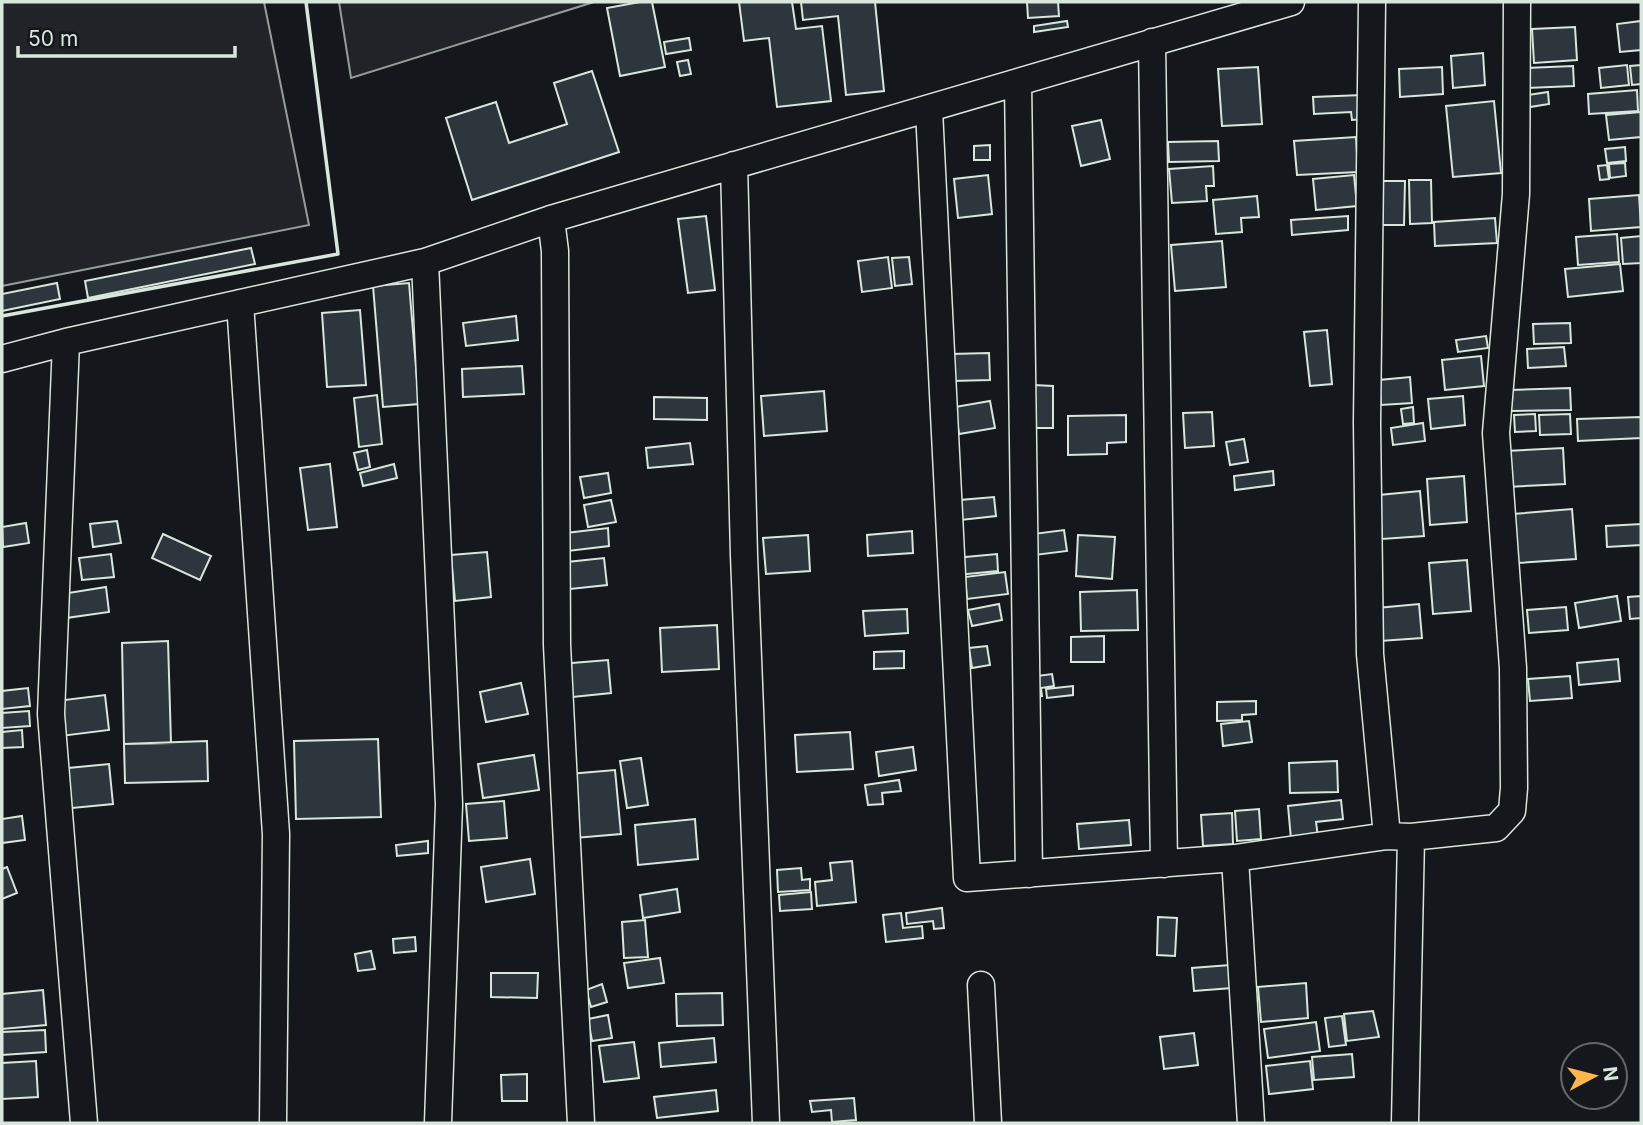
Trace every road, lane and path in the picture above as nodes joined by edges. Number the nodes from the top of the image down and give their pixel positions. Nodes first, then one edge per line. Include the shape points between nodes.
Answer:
1 (1291, 2) edge
2 (1372, 2) edge
3 (1517, 2) edge
4 (1152, 43) junction
5 (1018, 82) junction
6 (929, 110) junction
7 (734, 165) junction
8 (551, 219) junction
9 (425, 262) junction
10 (240, 303) junction
11 (66, 342) junction
12 (2, 359) edge
13 (1399, 837) junction
14 (1235, 858) junction
15 (1164, 864) junction
16 (1029, 874) junction
17 (981, 985) dead end
18 (84, 1123) edge
19 (273, 1123) edge
20 (439, 1123) edge
21 (581, 1123) edge
22 (766, 1123) edge
23 (988, 1123) edge
24 (1251, 1123) edge
25 (1405, 1123) edge

1 - 4 street
2 - 13 street via 1367,423 1370,654
3 - 13 street via 1516,194 1496,433 1513,668 1512,811 1496,828
4 - 5 street
4 - 15 street
5 - 6 street
5 - 16 street
6 - 7 street
6 - 16 street via 967,878
7 - 8 street
7 - 22 street
8 - 9 street
8 - 21 street via 555,251 557,645
9 - 10 street
9 - 20 street via 449,804
10 - 11 street
10 - 19 street via 276,834
11 - 12 street
11 - 18 street via 51,715
13 - 14 street
13 - 25 street
14 - 15 street
14 - 24 street
15 - 16 street
17 - 23 street

